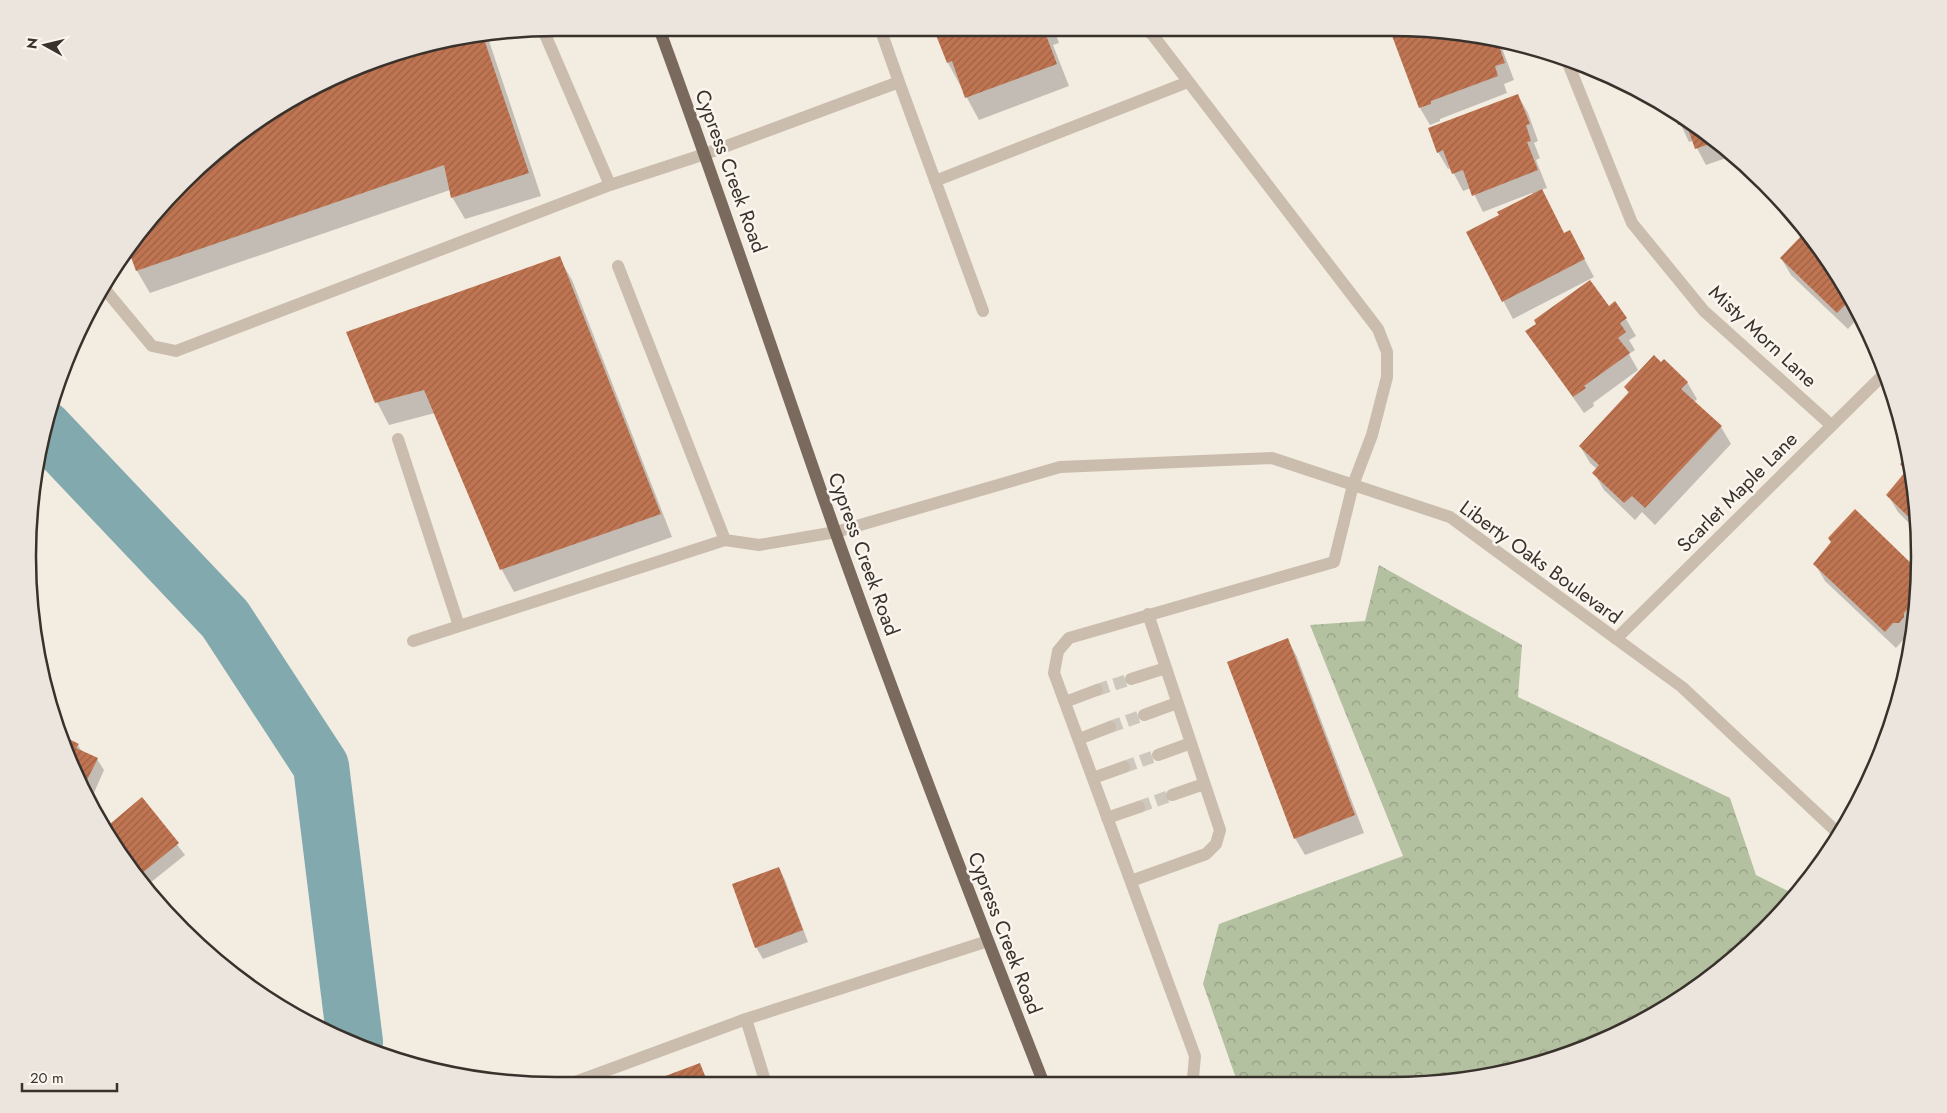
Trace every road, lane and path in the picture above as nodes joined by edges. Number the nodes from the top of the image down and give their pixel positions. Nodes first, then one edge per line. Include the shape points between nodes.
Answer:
1 (546, 36) edge
2 (662, 36) edge
3 (883, 36) edge
4 (1154, 36) edge
5 (1570, 69) edge
6 (900, 82) junction
7 (1188, 82) junction
8 (706, 154) junction
9 (935, 180) junction
10 (610, 185) junction
11 (618, 266) dead end
12 (108, 293) edge
13 (983, 311) dead end
14 (1879, 379) edge
15 (1831, 425) junction
16 (398, 439) dead end
17 (1353, 485) junction
18 (836, 532) junction
19 (725, 540) junction
20 (1148, 614) junction
21 (459, 626) junction
22 (1616, 639) junction
23 (413, 641) dead end
24 (1166, 668) junction
25 (1131, 679) tunnel mouth
26 (1097, 690) tunnel mouth
27 (1065, 702) junction
28 (1178, 703) junction
29 (1144, 715) tunnel mouth
30 (1110, 727) tunnel mouth
31 (1079, 740) junction
32 (1191, 743) junction
33 (1158, 755) tunnel mouth
34 (1124, 767) tunnel mouth
35 (1093, 778) junction
36 (1204, 784) junction
37 (1172, 795) tunnel mouth
38 (1139, 807) tunnel mouth
39 (1108, 818) junction
40 (1834, 829) edge
41 (1131, 881) junction
42 (988, 941) junction
43 (746, 1019) junction
44 (589, 1077) edge
45 (764, 1077) edge
46 (1041, 1077) edge
47 (1193, 1077) edge

1 - 10 street
2 - 8 main road, Cypress Creek Road
3 - 6 street
4 - 7 street
5 - 15 street, Misty Morn Lane via 1632,223 1704,312
6 - 8 street
6 - 9 street
7 - 9 street
7 - 17 street via 1378,329 1386,352 1387,377 1372,436
8 - 10 street
8 - 18 main road, Cypress Creek Road
9 - 13 street
10 - 12 street via 176,351 152,346
11 - 19 street
14 - 15 street, Scarlet Maple Lane
15 - 22 street, Scarlet Maple Lane
16 - 21 street
17 - 18 street, Liberty Oaks Boulevard via 1272,458 1060,467
17 - 20 street via 1334,562
17 - 22 street, Liberty Oaks Boulevard via 1450,517
18 - 19 street, Liberty Oaks Boulevard via 759,545
18 - 42 main road, Cypress Creek Road
19 - 21 street
20 - 24 street
20 - 27 street via 1069,638 1058,652 1054,673
21 - 23 street
22 - 40 street, Liberty Oaks Boulevard via 1682,688
24 - 25 street
24 - 28 street
26 - 27 street
27 - 31 street
28 - 29 street
28 - 32 street
30 - 31 street
31 - 35 street
32 - 33 street
32 - 36 street
34 - 35 street
35 - 39 street
36 - 37 street
36 - 41 street via 1220,830 1216,844 1206,854
38 - 39 street
39 - 41 street
41 - 47 street via 1194,1056
42 - 43 street
42 - 46 main road, Cypress Creek Road
43 - 44 street
43 - 45 street

